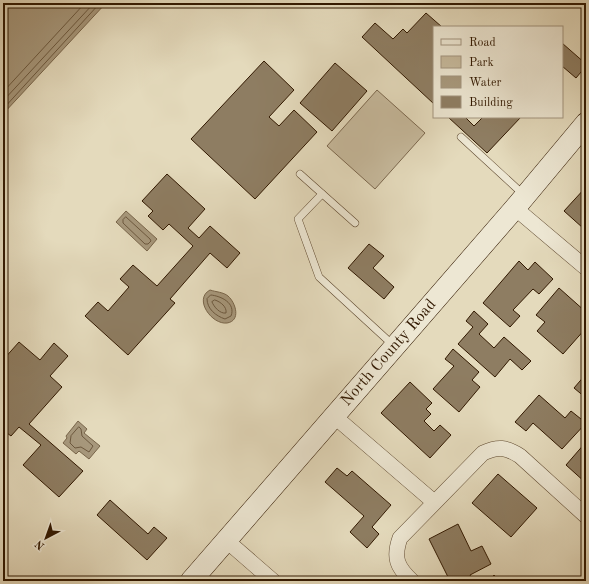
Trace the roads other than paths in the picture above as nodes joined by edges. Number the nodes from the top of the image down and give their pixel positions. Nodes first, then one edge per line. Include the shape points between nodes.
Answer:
1 (586, 123) edge
2 (461, 137) dead end
3 (300, 174) dead end
4 (322, 194) junction
5 (520, 202) junction
6 (355, 223) dead end
7 (586, 268) edge
8 (395, 346) junction
9 (334, 416) junction
10 (434, 502) junction
11 (586, 516) edge
12 (227, 541) junction
13 (191, 581) edge
14 (273, 581) edge
15 (412, 581) edge

1 - 5 street, North County Road
2 - 5 lane
3 - 4 lane
4 - 6 lane
4 - 8 lane via 298,220 319,277
5 - 7 street
5 - 8 street, North County Road
8 - 9 street, North County Road
9 - 10 street
9 - 12 street, North County Road
10 - 11 street via 483,453 502,448 512,450 520,456
10 - 15 street via 400,538 396,548 399,567
12 - 13 street, North County Road
12 - 14 street

